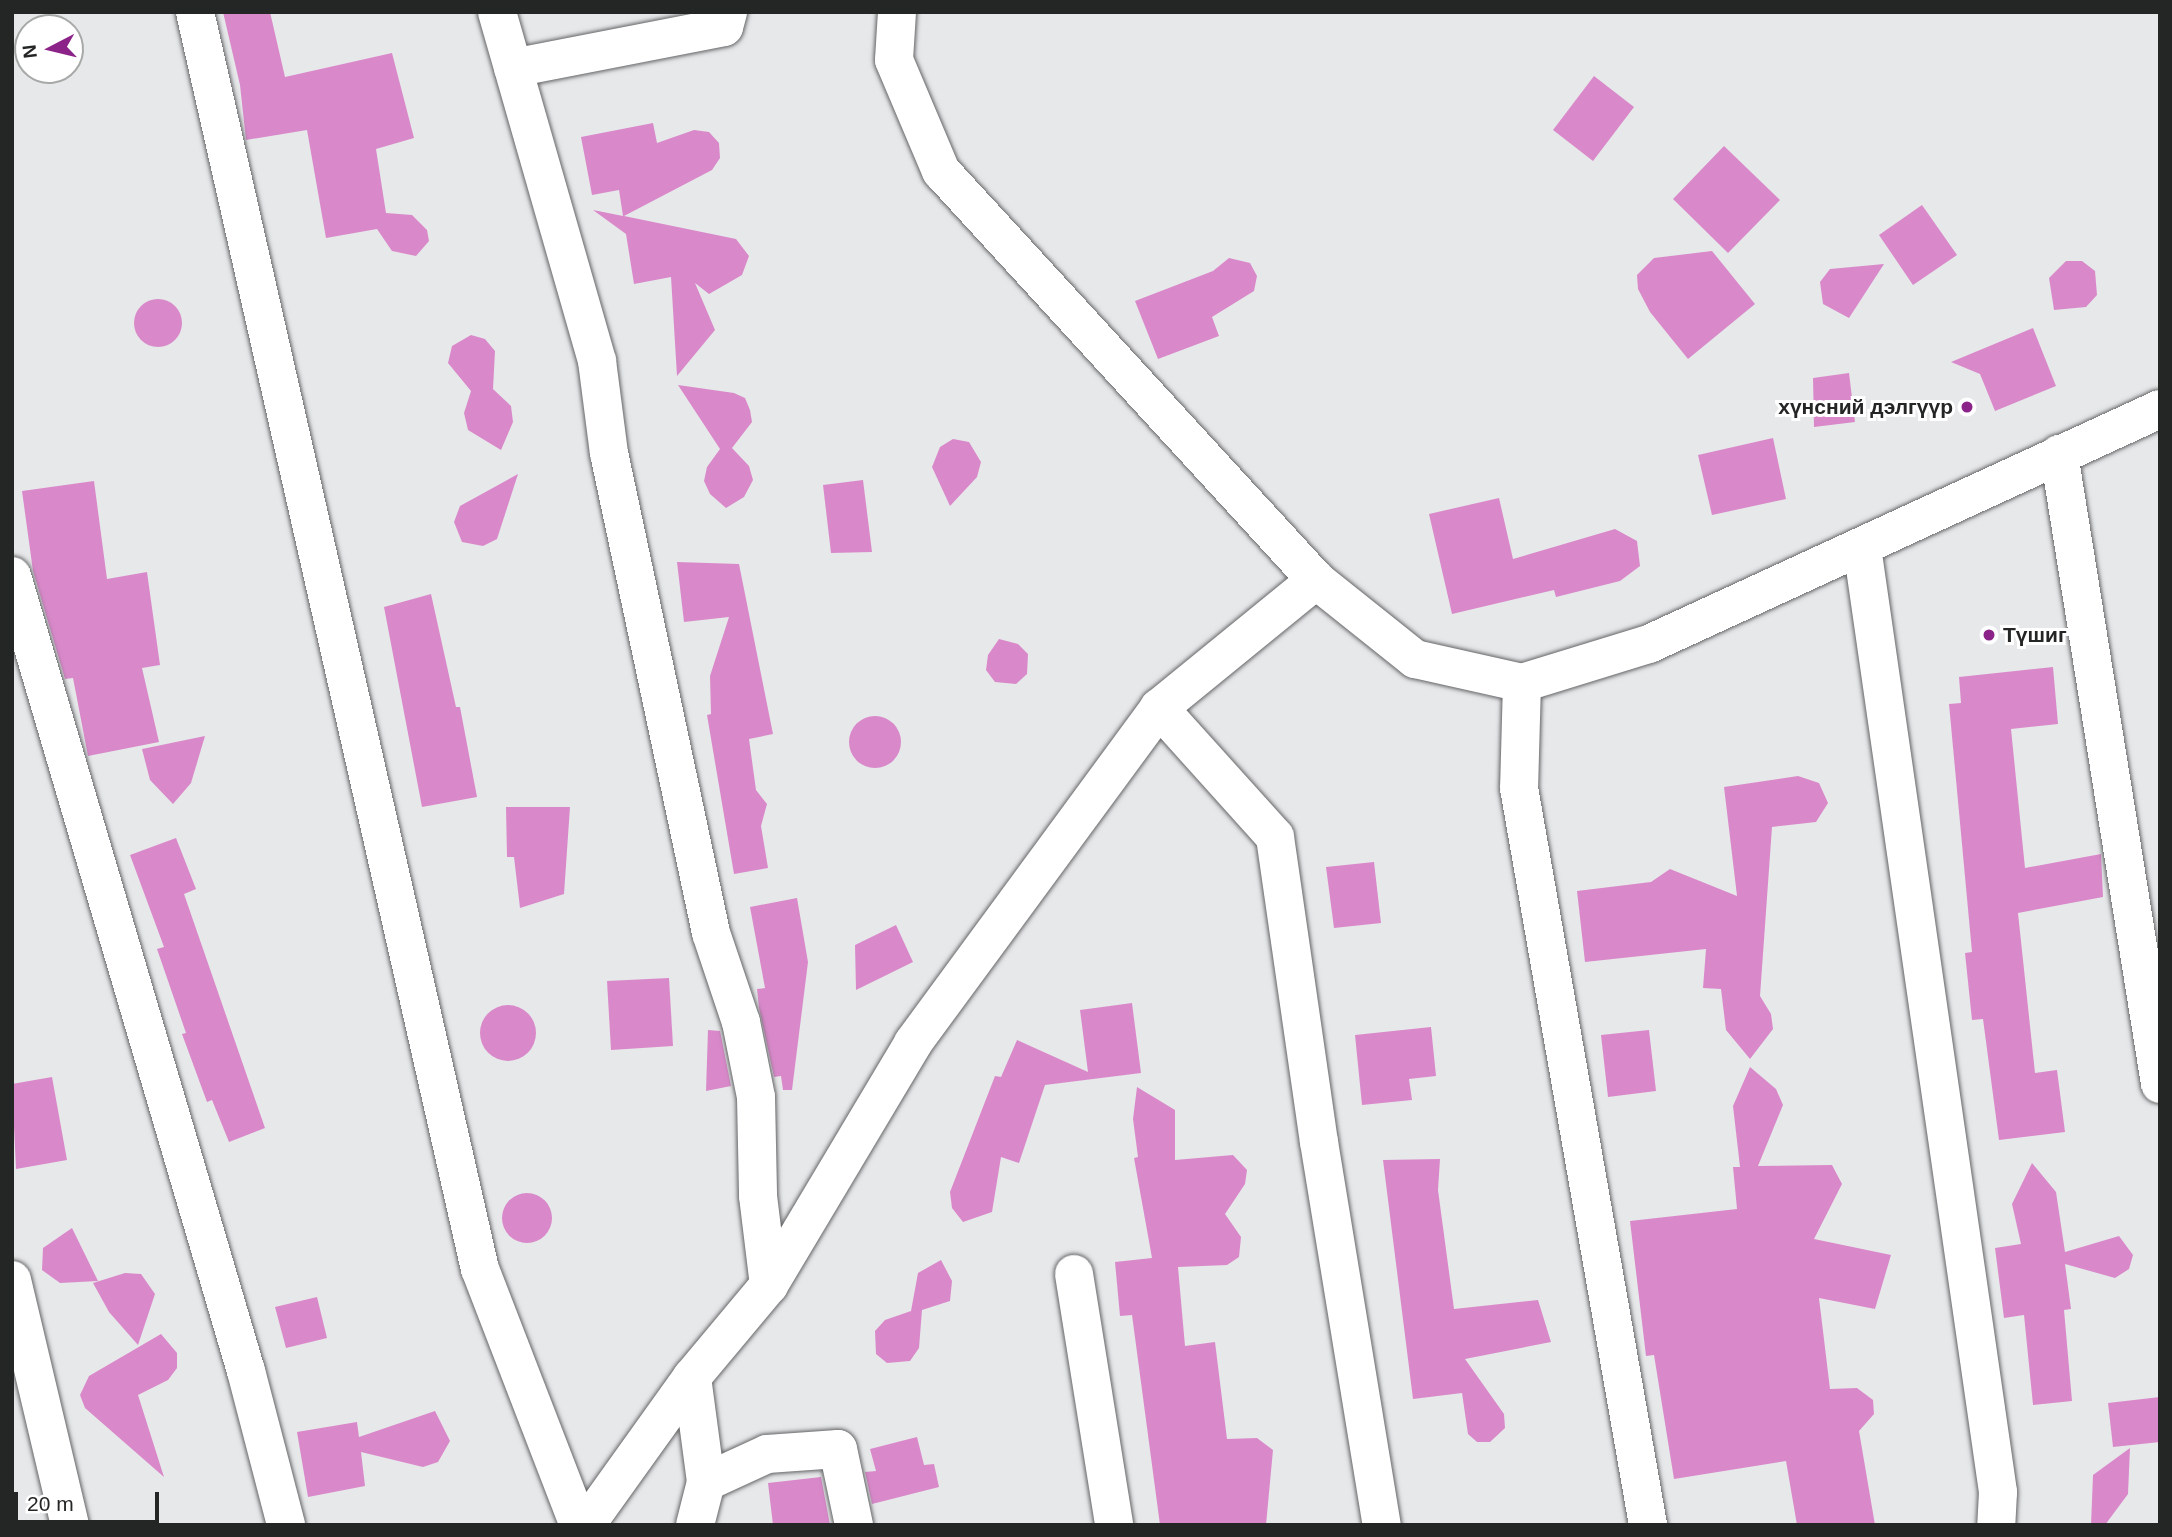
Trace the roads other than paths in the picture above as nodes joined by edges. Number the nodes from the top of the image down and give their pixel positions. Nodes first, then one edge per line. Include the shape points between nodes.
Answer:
1 (195, 12) edge
2 (497, 12) edge
3 (728, 12) edge
4 (897, 12) edge
5 (513, 68) junction
6 (2160, 409) edge
7 (2059, 454) junction
8 (1862, 547) junction
9 (12, 576) edge
10 (1316, 580) junction
11 (1522, 683) junction
12 (1159, 708) junction
13 (2160, 1084) edge
14 (1074, 1274) dead end
15 (12, 1280) edge
16 (769, 1284) junction
17 (692, 1377) junction
18 (706, 1482) junction
19 (70, 1525) edge
20 (286, 1525) edge
21 (579, 1525) edge
22 (586, 1525) edge
23 (695, 1525) edge
24 (855, 1525) edge
25 (1114, 1525) edge
26 (1382, 1525) edge
27 (1648, 1525) edge
28 (1996, 1525) edge

1 - 21 street via 480,1269
2 - 5 street
3 - 5 street via 724,27
4 - 10 street via 894,60 941,171
5 - 16 street via 597,361 609,453 711,933 741,1022 756,1097 758,1196
6 - 7 street
7 - 8 street
7 - 13 street
8 - 11 street via 1649,643
8 - 28 street via 1998,1492
9 - 20 street via 246,1371
10 - 11 street via 1415,659
10 - 12 street
11 - 27 street via 1519,788
12 - 16 street via 913,1043
12 - 26 street via 1275,837
14 - 25 street
15 - 19 street
16 - 17 street
17 - 18 street
17 - 22 street
18 - 23 street
18 - 24 street via 767,1454 838,1448

